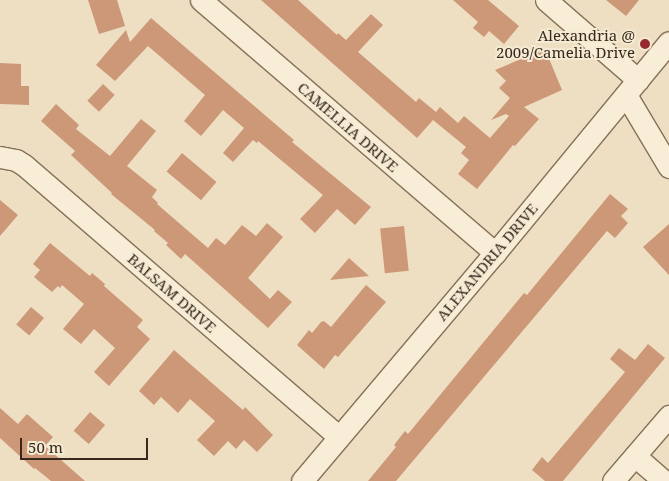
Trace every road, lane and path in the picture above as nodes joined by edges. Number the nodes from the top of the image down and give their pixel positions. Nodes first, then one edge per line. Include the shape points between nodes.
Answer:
1 (201, 0) edge
2 (546, 0) edge
3 (669, 42) edge
4 (632, 87) junction
5 (0, 157) edge
6 (669, 167) edge
7 (495, 253) junction
8 (669, 416) edge
9 (339, 437) junction
10 (635, 456) junction
11 (302, 481) edge
12 (614, 481) edge
13 (664, 481) edge

1 - 7 street, CAMELLIA DRIVE
2 - 4 street
3 - 4 street, ALEXANDRIA DRIVE
4 - 6 street
4 - 7 street, ALEXANDRIA DRIVE
5 - 9 street, BALSAM DRIVE via 24,165
7 - 9 street, ALEXANDRIA DRIVE
8 - 10 street
9 - 11 street, ALEXANDRIA DRIVE
10 - 12 street
10 - 13 street

